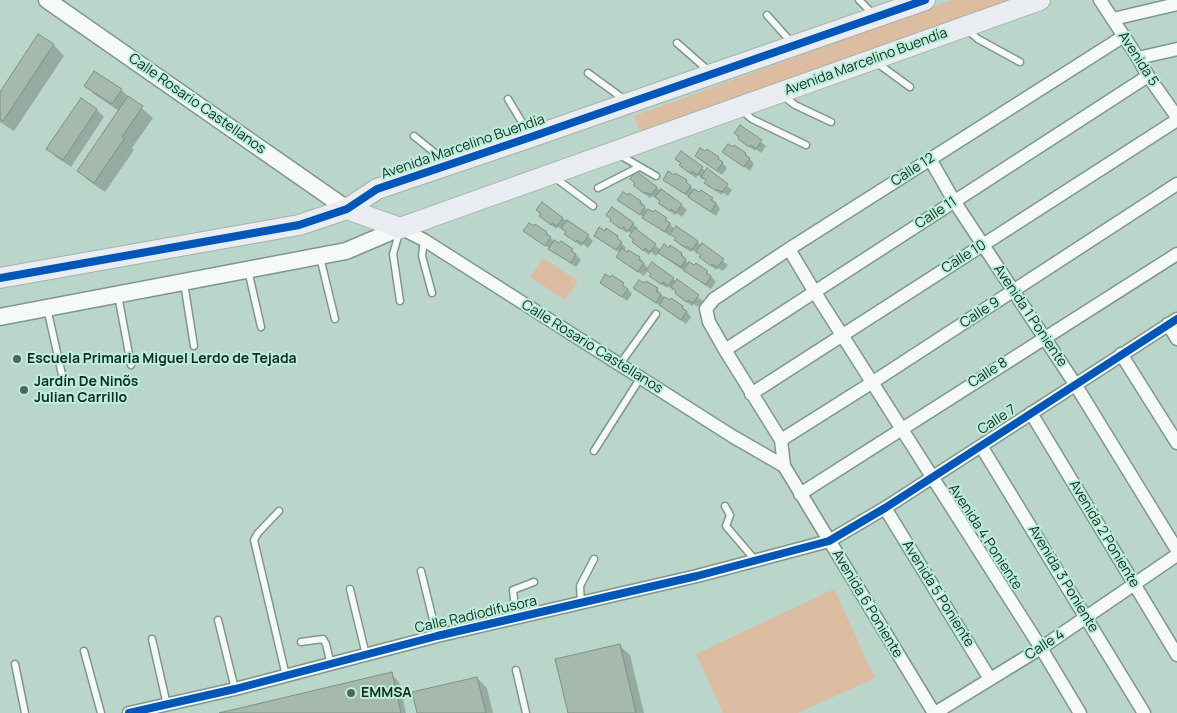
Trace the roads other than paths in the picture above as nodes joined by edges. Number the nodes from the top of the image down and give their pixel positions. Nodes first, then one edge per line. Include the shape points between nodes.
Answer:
1 (47, 0) edge
2 (859, 0) edge
3 (1040, 0) edge
4 (1100, 0) edge
5 (918, 1) edge
6 (1177, 4) edge
7 (767, 15) dead end
8 (876, 17) junction
9 (1113, 19) junction
10 (964, 27) junction
11 (1124, 36) junction
12 (677, 43) dead end
13 (795, 46) junction
14 (1177, 49) edge
15 (1138, 58) junction
16 (873, 59) junction
17 (1020, 62) dead end
18 (588, 72) dead end
19 (713, 74) junction
20 (1148, 76) junction
21 (910, 87) dead end
22 (779, 93) junction
23 (508, 99) dead end
24 (629, 103) junction
25 (1173, 104) edge
26 (738, 107) junction
27 (1177, 118) edge
28 (831, 122) dead end
29 (414, 136) dead end
30 (531, 137) junction
31 (806, 145) dead end
32 (614, 152) junction
33 (930, 159) junction
34 (450, 164) junction
35 (639, 167) junction
36 (550, 174) junction
37 (656, 176) dead end
38 (1177, 184) edge
39 (598, 188) dead end
40 (954, 202) junction
41 (593, 206) dead end
42 (347, 209) junction
43 (400, 228) junction
44 (424, 240) junction
45 (983, 246) junction
46 (790, 249) junction
47 (1177, 254) edge
48 (320, 256) junction
49 (248, 270) junction
50 (0, 278) edge
51 (183, 282) junction
52 (814, 290) junction
53 (1014, 291) junction
54 (432, 292) dead end
55 (118, 294) junction
56 (400, 301) dead end
57 (47, 308) junction
58 (706, 309) joint
59 (656, 314) dead end
60 (0, 317) edge
61 (335, 320) dead end
62 (1172, 322) edge
63 (261, 327) dead end
64 (842, 334) junction
65 (1045, 337) junction
66 (1177, 339) edge
67 (194, 346) dead end
68 (725, 350) junction
69 (1121, 354) junction
70 (620, 364) junction
71 (131, 365) dead end
72 (641, 377) junction
73 (63, 380) dead end
74 (873, 382) junction
75 (1075, 384) junction
76 (751, 394) junction
77 (1031, 413) junction
78 (902, 428) junction
79 (781, 440) junction
80 (1177, 443) edge
81 (981, 446) junction
82 (594, 451) dead end
83 (784, 466) junction
84 (932, 477) junction
85 (800, 494) junction
86 (725, 506) dead end
87 (885, 508) junction
88 (279, 511) dead end
89 (829, 541) junction
90 (1177, 550) edge
91 (1177, 555) edge
92 (594, 559) dead end
93 (755, 560) junction
94 (422, 571) dead end
95 (534, 582) dead end
96 (1135, 584) junction
97 (350, 589) dead end
98 (581, 603) junction
99 (516, 618) junction
100 (1087, 618) junction
101 (218, 620) dead end
102 (437, 636) junction
103 (152, 638) dead end
104 (301, 642) dead end
105 (1041, 648) junction
106 (84, 651) dead end
107 (366, 655) junction
108 (1177, 655) edge
109 (15, 664) dead end
110 (332, 665) junction
111 (516, 670) dead end
112 (286, 676) junction
113 (990, 679) junction
114 (235, 689) junction
115 (167, 705) junction
116 (26, 713) edge
117 (101, 713) edge
118 (129, 713) edge
119 (526, 713) edge
120 (935, 713) edge
121 (1080, 713) edge
122 (1144, 713) edge

1 - 42 street, Calle Rosario Castellanos
2 - 8 lane
3 - 10 main road, Avenida Marcelino Buendía
4 - 9 street, Avenida 5
5 - 8 main road, Avenida Marcelino Buendía
6 - 9 street
7 - 13 lane
8 - 13 main road, Avenida Marcelino Buendía
9 - 11 street, Avenida 5
10 - 16 main road, Avenida Marcelino Buendía
10 - 17 lane via 978,39
11 - 15 street, Avenida 5
11 - 33 street, Calle 12
12 - 19 lane
13 - 19 main road, Avenida Marcelino Buendía
14 - 15 street
15 - 20 street, Avenida 5
16 - 21 lane
16 - 22 main road, Avenida Marcelino Buendía
18 - 24 lane
19 - 24 main road, Avenida Marcelino Buendía
20 - 25 street, Avenida 5
20 - 40 street, Calle 11
22 - 26 main road, Avenida Marcelino Buendía
22 - 28 lane
23 - 30 lane
24 - 30 main road, Avenida Marcelino Buendía
25 - 27 street, Avenida 5
26 - 31 lane via 752,119
26 - 32 main road, Avenida Marcelino Buendía
27 - 45 street, Calle 10
29 - 34 lane
30 - 34 main road, Avenida Marcelino Buendía
32 - 35 lane
32 - 36 main road, Avenida Marcelino Buendía
33 - 40 street, Avenida 1 Poniente
33 - 46 street, Calle 12
34 - 42 main road, Avenida Marcelino Buendía via 377,189
35 - 37 lane
35 - 39 lane
36 - 41 lane
36 - 43 main road, Avenida Marcelino Buendía
38 - 53 street, Calle 9
40 - 45 street, Avenida 1 Poniente
40 - 52 street, Calle 11
42 - 43 main road
42 - 50 main road, Avenida Marcelino Buendía via 299,225
43 - 44 street, Calle Rosario Castellanos
43 - 48 street, Avenida Marcelino Buendía via 346,251
43 - 56 lane via 393,254
44 - 54 lane via 422,256
44 - 70 street, Calle Rosario Castellanos
45 - 53 street, Avenida 1 Poniente
45 - 64 street, Calle 10
46 - 52 street, Avenida 4 Poniente
46 - 58 street, Calle 12 via 714,299
47 - 65 street, Calle 8
48 - 49 street, Avenida Marcelino Buendía
48 - 61 lane
49 - 51 street, Avenida Marcelino Buendía
49 - 63 lane
51 - 55 street, Avenida Marcelino Buendía
51 - 67 lane
52 - 64 street, Avenida 4 Poniente
52 - 68 street, Calle 11
53 - 65 street, Avenida 1 Poniente
53 - 74 street, Calle 9
55 - 57 street, Avenida Marcelino Buendía
55 - 71 lane
57 - 60 street, Avenida Marcelino Buendía
57 - 73 lane
58 - 68 street, Avenida 6 Poniente via 709,322
59 - 70 lane
62 - 66 street
62 - 69 street, Calle 7
64 - 74 street, Avenida 4 Poniente
64 - 76 street, Calle 10
65 - 75 street, Avenida 1 Poniente
65 - 78 street, Calle 8
68 - 76 street, Avenida 6 Poniente
69 - 75 street, Calle 7
69 - 80 street
70 - 72 street, Calle Rosario Castellanos
72 - 82 lane
72 - 83 street, Calle Rosario Castellanos
74 - 78 street, Avenida 4 Poniente
74 - 79 street, Calle 9
75 - 77 street, Calle 7
75 - 90 street, Avenida 1 Poniente
76 - 79 street, Avenida 6 Poniente
77 - 81 street, Calle 7
77 - 96 street, Avenida 2 Poniente
78 - 84 street, Avenida 4 Poniente
78 - 85 street, Calle 8
79 - 83 street, Avenida 6 Poniente
81 - 84 street, Calle 7
81 - 100 street, Avenida 3 Poniente
83 - 85 street, Avenida 6 Poniente
84 - 87 street, Calle 7
84 - 105 street, Avenida 4 Poniente
85 - 89 street, Avenida 6 Poniente
86 - 93 lane via 730,514 726,526
87 - 89 street, Calle 7
87 - 113 street, Avenida 5 Poniente
88 - 112 lane via 254,540
89 - 93 street, Calle Radiodifusora
89 - 120 street, Avenida 6 Poniente
91 - 96 street, Calle 4
92 - 98 lane via 580,586
93 - 98 street, Calle Radiodifusora
94 - 102 lane
95 - 99 lane via 513,590
96 - 100 street, Calle 4
96 - 108 street, Avenida 2 Poniente
97 - 107 lane
98 - 99 street, Calle Radiodifusora
99 - 102 street, Calle Radiodifusora
100 - 105 street, Calle 4
100 - 122 street, Avenida 3 Poniente
101 - 114 lane
102 - 107 street, Calle Radiodifusora
103 - 115 lane
104 - 110 lane via 323,639
105 - 113 street, Calle 4
105 - 121 street, Avenida 4 Poniente
106 - 117 lane
107 - 110 street, Calle Radiodifusora
109 - 116 lane
110 - 112 street, Calle Radiodifusora
111 - 119 lane
112 - 114 street, Calle Radiodifusora
113 - 120 street, Calle 4
114 - 115 street, Calle Radiodifusora
115 - 118 street, Calle Radiodifusora

